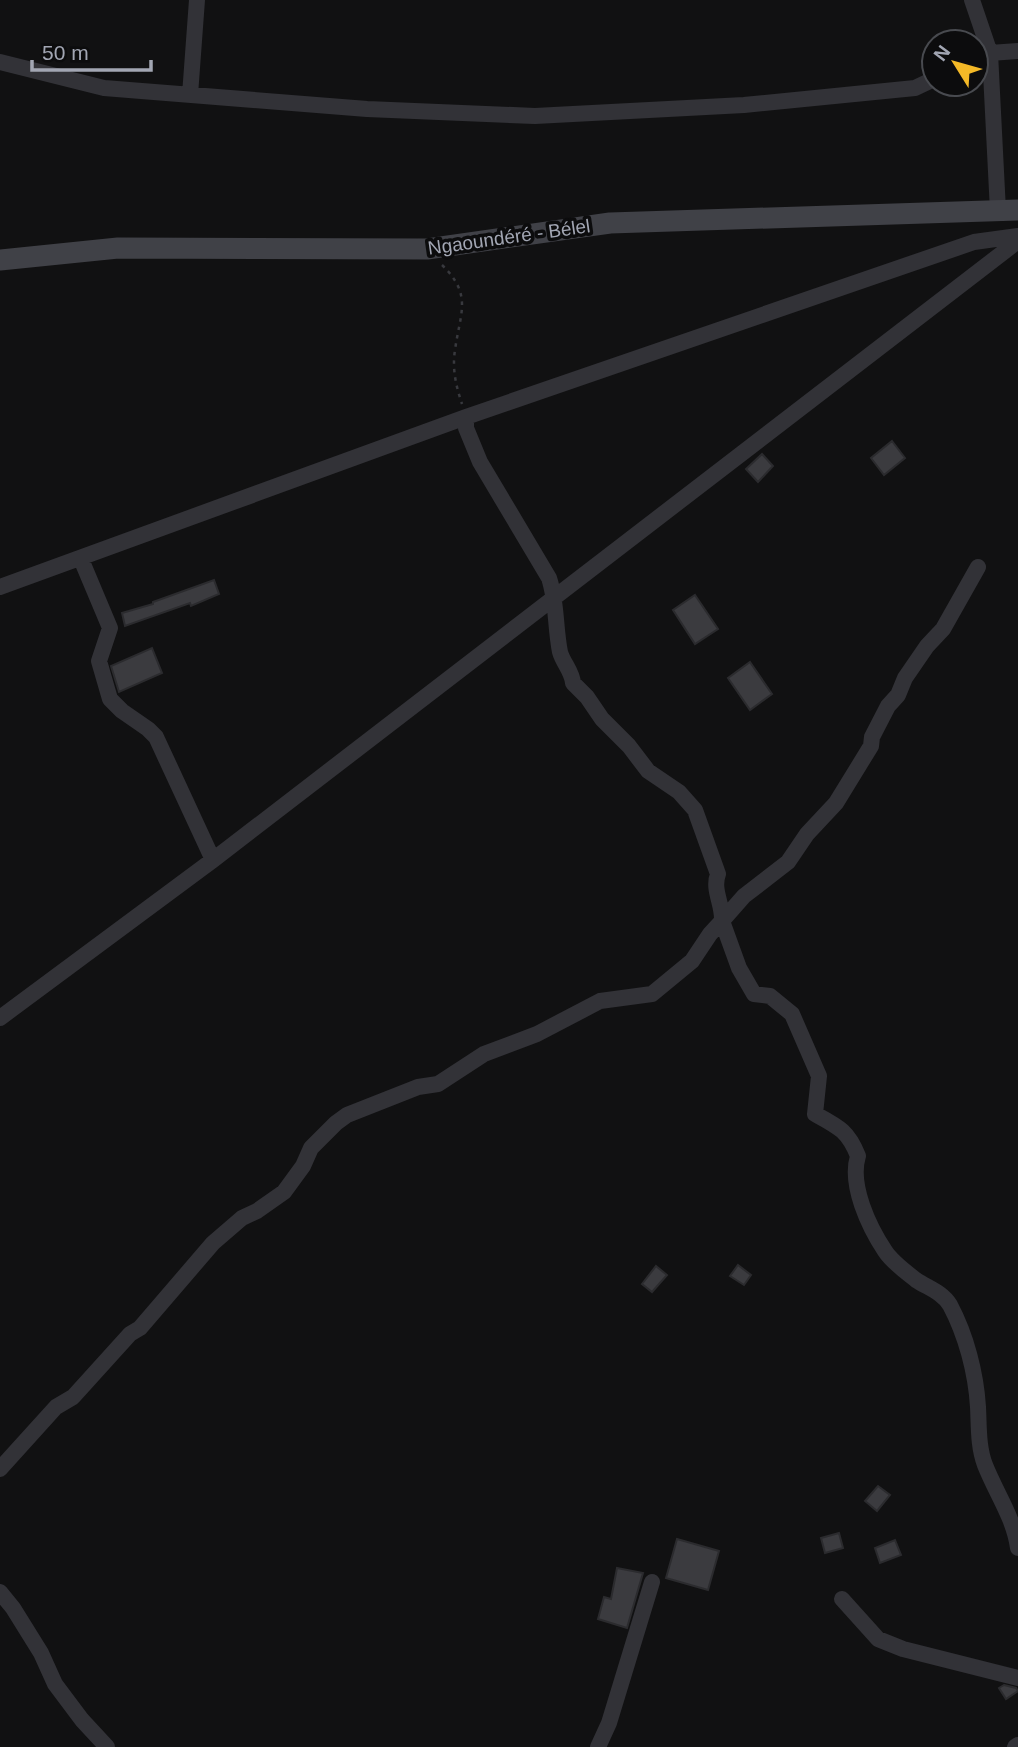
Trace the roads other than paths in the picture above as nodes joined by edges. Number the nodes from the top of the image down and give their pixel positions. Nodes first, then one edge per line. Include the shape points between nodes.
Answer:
1 (197, 0) edge
2 (972, 0) edge
3 (978, 28) edge
4 (1018, 51) edge
5 (990, 55) edge
6 (0, 62) edge
7 (920, 86) edge
8 (190, 95) junction
9 (990, 98) edge
10 (1008, 211) edge
11 (1018, 239) edge
12 (0, 260) edge
13 (466, 417) junction
14 (81, 559) junction
15 (978, 567) dead end
16 (0, 587) edge
17 (554, 598) junction
18 (213, 860) junction
19 (722, 920) junction
20 (0, 1018) edge
21 (0, 1469) edge
22 (1018, 1548) edge
23 (652, 1582) dead end
24 (0, 1592) edge
25 (842, 1599) dead end
26 (1018, 1678) edge
27 (107, 1747) edge
28 (598, 1747) edge

1 - 8 street
2 - 3 street
4 - 5 street
6 - 8 street via 104,88
7 - 8 street via 744,105 535,116
9 - 10 street
10 - 12 main road, Ngaoundéré - Bélel via 610,223 427,249 118,248
11 - 13 street via 974,242
11 - 17 street
13 - 14 street
13 - 17 street via 480,462 543,567
14 - 16 street
14 - 18 street via 110,628 99,661 110,699 156,737
15 - 19 street via 943,629 888,706 871,746 836,803 788,862 744,896
17 - 18 street
17 - 19 street via 560,654 573,683 648,771 679,792 695,810 718,874 714,884
18 - 20 street
19 - 21 street via 692,961 652,993 600,1001 537,1034 484,1054 438,1084 399,1094 336,1122 310,1148 284,1192 213,1242 140,1328 73,1397 55,1407
19 - 22 street via 754,994 770,996 792,1014 819,1076 816,1114 850,1137 858,1156 855,1168 862,1204 886,1253 948,1302 970,1357 985,1465 1008,1513
23 - 28 street
24 - 27 street via 41,1653 54,1684
25 - 26 street via 878,1639

